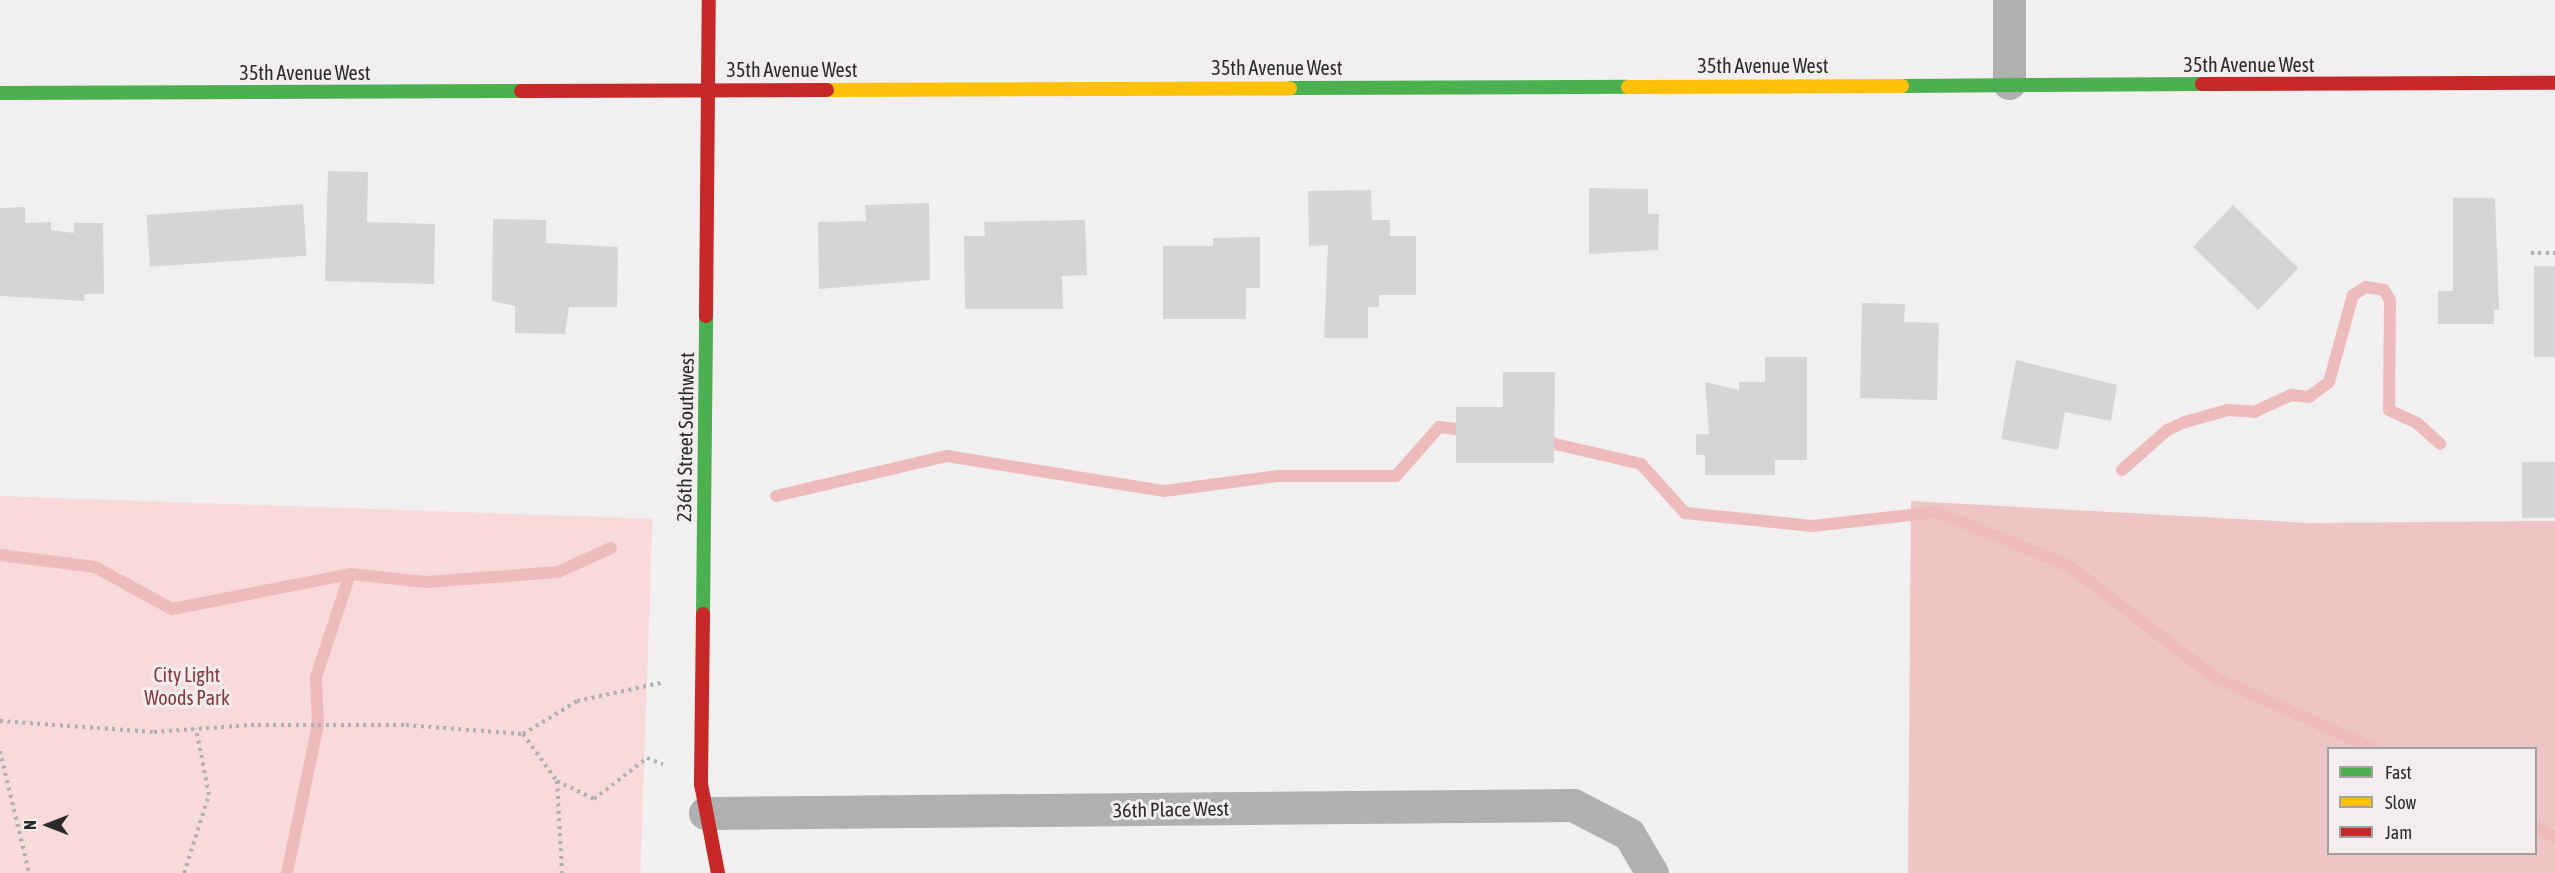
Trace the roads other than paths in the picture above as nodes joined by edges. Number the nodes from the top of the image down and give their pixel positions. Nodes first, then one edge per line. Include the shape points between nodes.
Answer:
1 (709, 0) edge
2 (2009, 0) edge
3 (2555, 82) edge
4 (2009, 83) junction
5 (708, 89) junction
6 (0, 93) edge
7 (703, 799) junction
8 (718, 873) edge
9 (1652, 873) edge

1 - 5 street, 236th Street Southwest
2 - 4 street
3 - 4 street, 35th Avenue West
4 - 5 street, 35th Avenue West
5 - 6 street, 35th Avenue West
5 - 7 street, 236th Street Southwest
7 - 8 street, 236th Street Southwest
7 - 9 street, 36th Place West via 1573,805 1629,834

